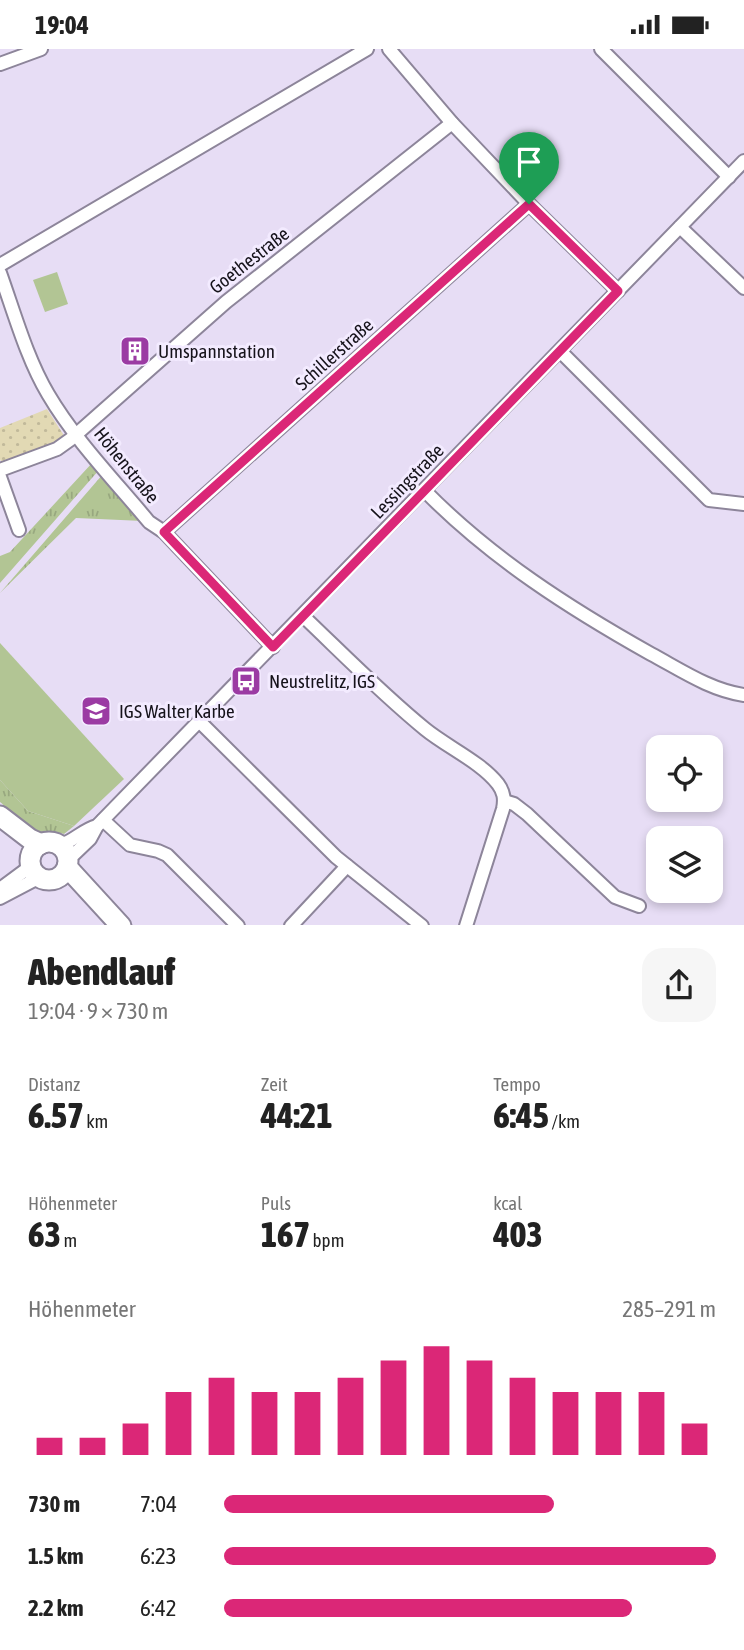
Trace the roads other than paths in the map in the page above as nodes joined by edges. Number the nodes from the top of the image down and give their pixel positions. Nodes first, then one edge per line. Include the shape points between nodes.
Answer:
1 (41, 49) edge
2 (367, 49) edge
3 (389, 49) edge
4 (601, 49) edge
5 (0, 64) edge
6 (452, 123) junction
7 (744, 161) edge
8 (729, 177) junction
9 (529, 204) junction
10 (680, 227) junction
11 (0, 265) edge
12 (0, 273) edge
13 (744, 288) edge
14 (618, 291) junction
15 (560, 351) junction
16 (77, 434) junction
17 (0, 470) edge
18 (0, 477) edge
19 (425, 491) junction
20 (744, 504) edge
21 (19, 530) dead end
22 (164, 532) junction
23 (303, 615) junction
24 (273, 647) junction
25 (744, 695) edge
26 (200, 722) junction
27 (504, 801) junction
28 (0, 816) edge
29 (100, 823) junction
30 (0, 827) edge
31 (49, 862) junction
32 (347, 866) junction
33 (0, 889) edge
34 (0, 898) edge
35 (639, 906) dead end
36 (119, 923) edge
37 (237, 925) edge
38 (292, 925) edge
39 (421, 925) edge
40 (466, 925) edge

1 - 5 street
2 - 11 street
3 - 6 street
4 - 8 street
6 - 9 street
6 - 16 street, Goethestraße via 226,302
7 - 8 street, Lessingstraße
8 - 10 street, Lessingstraße
9 - 14 street
9 - 22 street, Schillerstraße
10 - 13 street
10 - 14 street, Lessingstraße
12 - 16 street, Höhenstraße via 36,372
14 - 15 street, Lessingstraße
15 - 19 street, Lessingstraße
15 - 20 street via 709,500
16 - 17 street, Goethestraße via 57,449
16 - 22 street, Höhenstraße via 149,521
18 - 21 street
19 - 23 street, Lessingstraße
19 - 25 street via 481,542 569,606 715,688
22 - 24 street, Höhenstraße
23 - 24 street, Lessingstraße
23 - 27 street via 405,712 494,780
24 - 26 street, Lessingstraße
26 - 29 street, Lessingstraße
26 - 32 street
27 - 35 street via 527,814 615,897
27 - 40 street
28 - 31 street via 30,839
29 - 31 street, Lessingstraße via 90,839
29 - 37 street via 130,845 167,855
30 - 31 street
31 - 33 street, Lessingstraße
31 - 34 street, Lessingstraße
31 - 36 street
32 - 38 street
32 - 39 street

